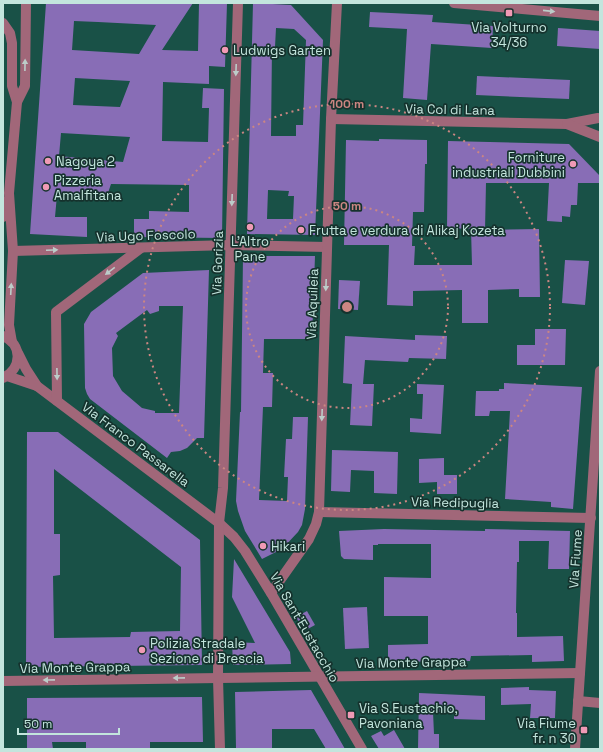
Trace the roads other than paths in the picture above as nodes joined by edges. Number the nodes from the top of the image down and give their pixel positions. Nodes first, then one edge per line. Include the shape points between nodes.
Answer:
1 (26, 3) edge
2 (238, 3) edge
3 (337, 3) edge
4 (454, 3) edge
5 (600, 16) edge
6 (3, 23) edge
7 (17, 102) junction
8 (599, 117) edge
9 (331, 119) junction
10 (567, 124) junction
11 (600, 137) edge
12 (9, 193) junction
13 (3, 218) edge
14 (230, 245) junction
15 (327, 246) junction
16 (141, 248) junction
17 (13, 251) junction
18 (7, 339) edge
19 (18, 353) junction
20 (600, 371) edge
21 (5, 377) edge
22 (37, 386) junction
23 (57, 401) junction
24 (319, 512) junction
25 (591, 518) junction
26 (219, 523) junction
27 (271, 593) junction
28 (580, 673) junction
29 (319, 676) junction
30 (218, 678) junction
31 (3, 681) edge
32 (578, 701) junction
33 (600, 703) edge
34 (220, 749) edge
35 (362, 749) edge
36 (575, 749) edge

7 -> 1 street via 25,86
2 -> 14 street, Via Gorizia
3 - 9 street, Via Aquileia
4 -> 5 street
6 - 7 street via 12,43 12,86
7 - 12 street
8 - 10 street, Via Col di Lana
8 - 11 street via 596,126
9 - 10 street, Via Col di Lana
9 - 15 street, Via Aquileia
10 - 11 street, Via Col di Lana
12 - 13 street
12 - 17 street
14 - 15 street, Via Ugo Foscolo
14 - 16 street, Via Ugo Foscolo
14 - 26 street, Via Gorizia via 223,488
15 -> 24 street, Via Aquileia
17 -> 16 street, Via Ugo Foscolo
16 -> 23 street via 56,312
18 -> 17 street
18 - 19 street, Via Franco Passarella
19 - 21 street via 16,366
19 - 22 street, Via Franco Passarella
20 - 25 street, Via Fiume
21 - 22 street, Via Franco Passarella
22 - 23 street, Via Franco Passarella
23 - 26 street, Via Franco Passarella
24 - 25 street, Via Redipuglia
24 - 27 street, Via Aquileia via 309,539
25 - 28 street, Via Fiume
26 - 27 street, Via Sant'Eustacchio via 245,551
26 - 30 street, Via Gorizia
27 - 29 street, Via Sant'Eustacchio
28 - 29 street, Via Monte Grappa
28 - 32 street, Via Fiume
29 - 30 street, Via Monte Grappa
29 - 35 street, Via Sant'Eustacchio
30 -> 31 street, Via Monte Grappa
30 - 34 street, Via Gorizia
32 - 33 street
32 - 36 street, Via Fiume

